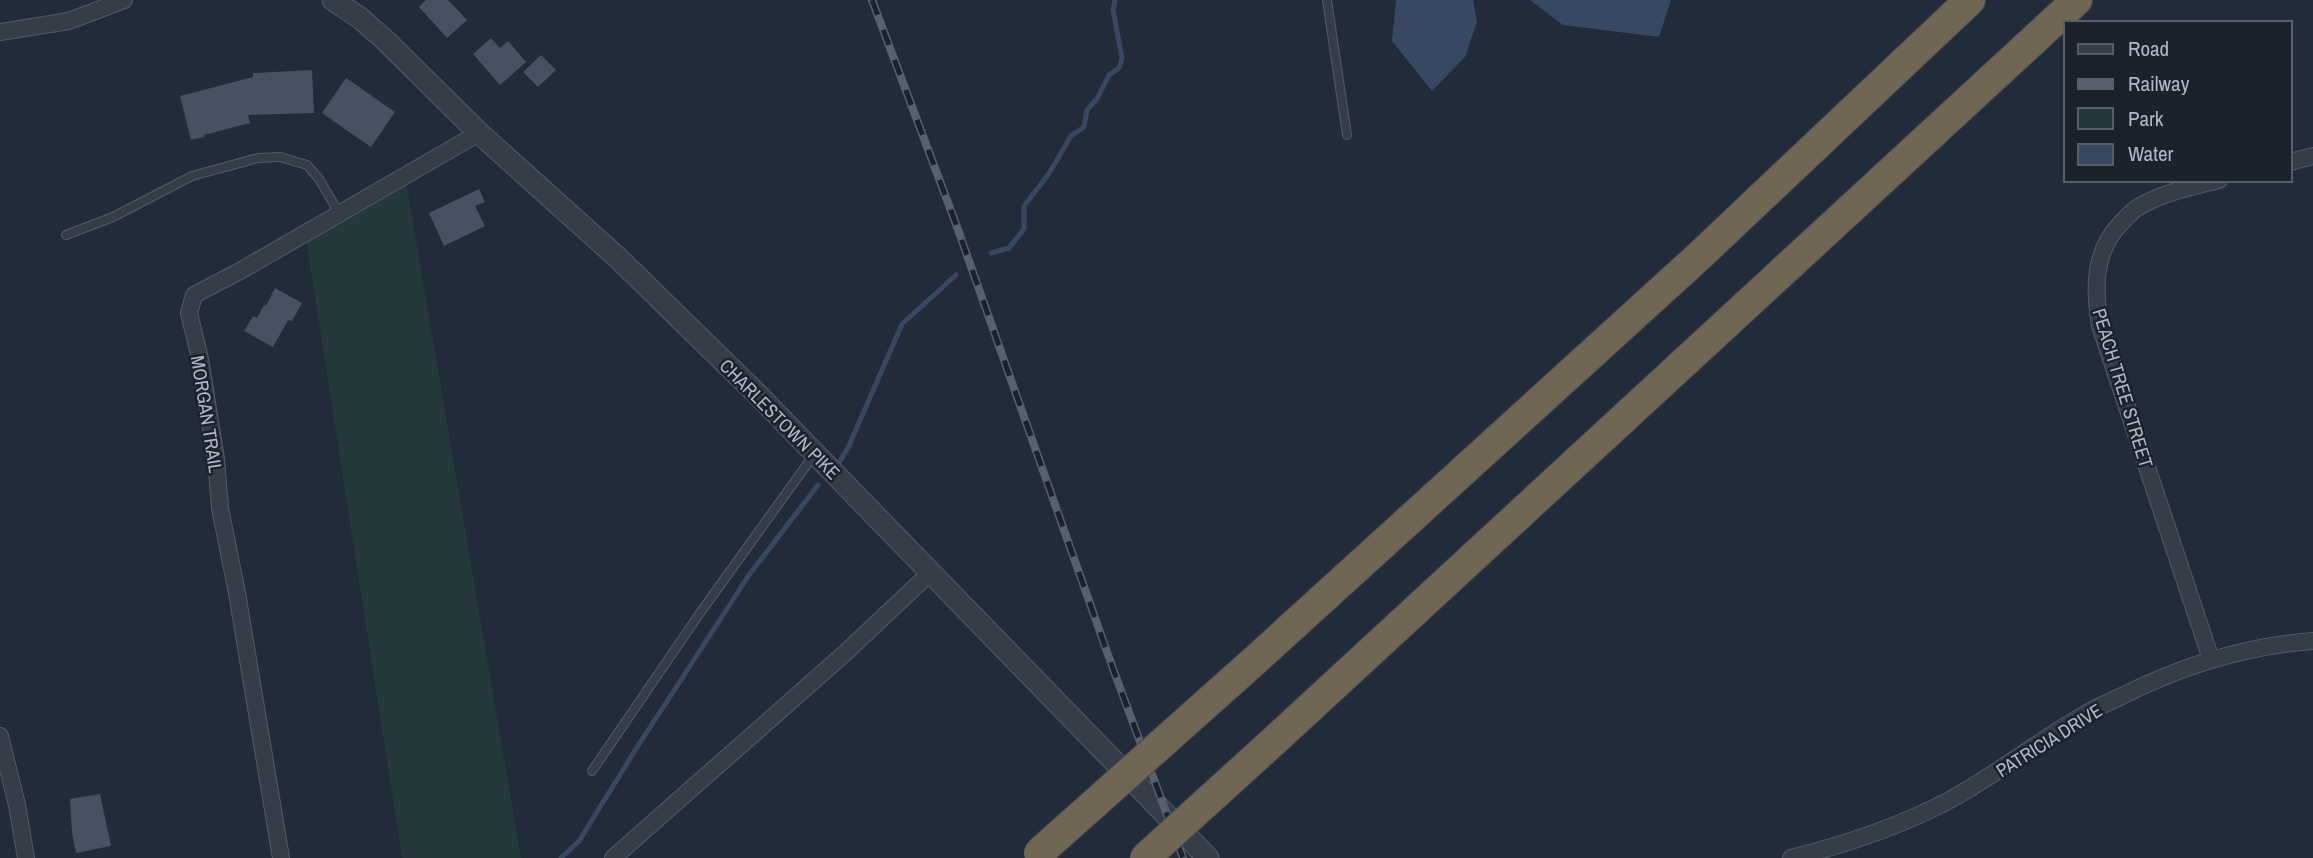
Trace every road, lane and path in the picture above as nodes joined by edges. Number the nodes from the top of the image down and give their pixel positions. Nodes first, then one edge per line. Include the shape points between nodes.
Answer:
1 (124, 0) edge
2 (1327, 0) edge
3 (1970, 0) edge
4 (2077, 0) edge
5 (342, 2) edge
6 (0, 32) edge
7 (479, 133) junction
8 (1347, 135) dead end
9 (2313, 156) edge
10 (2292, 161) edge
11 (2211, 182) edge
12 (339, 213) junction
13 (66, 234) dead end
14 (815, 453) junction
15 (930, 573) junction
16 (2313, 642) edge
17 (2211, 659) junction
18 (0, 736) edge
19 (592, 771) dead end
20 (17, 805) junction
21 (0, 807) edge
22 (1036, 856) edge
23 (26, 858) edge
24 (281, 858) edge
25 (612, 858) edge
26 (1145, 858) edge
27 (1208, 858) edge
28 (1791, 858) edge

1 - 6 street via 69,21
2 - 8 lane
3 - 22 highway, bridge via 1696,258
4 - 26 highway, bridge
5 - 7 street, CHARLESTOWN PIKE
7 - 12 street, MORGAN TRAIL
7 - 14 street, CHARLESTOWN PIKE via 618,258
9 - 10 street
11 - 17 street, PEACH TREE STREET via 2135,209 2103,249 2096,299 2100,326
12 - 13 lane via 307,165 279,156 192,176 113,217
12 - 24 street, MORGAN TRAIL via 194,295 189,313
14 - 15 street, CHARLESTOWN PIKE
14 - 19 lane
15 - 25 street
15 - 27 street, CHARLESTOWN PIKE
16 - 17 street, PATRICIA DRIVE via 2277,644
17 - 28 street, PATRICIA DRIVE via 2146,684 2078,718 1980,783 1906,822
18 - 20 street
20 - 21 street
20 - 23 street

